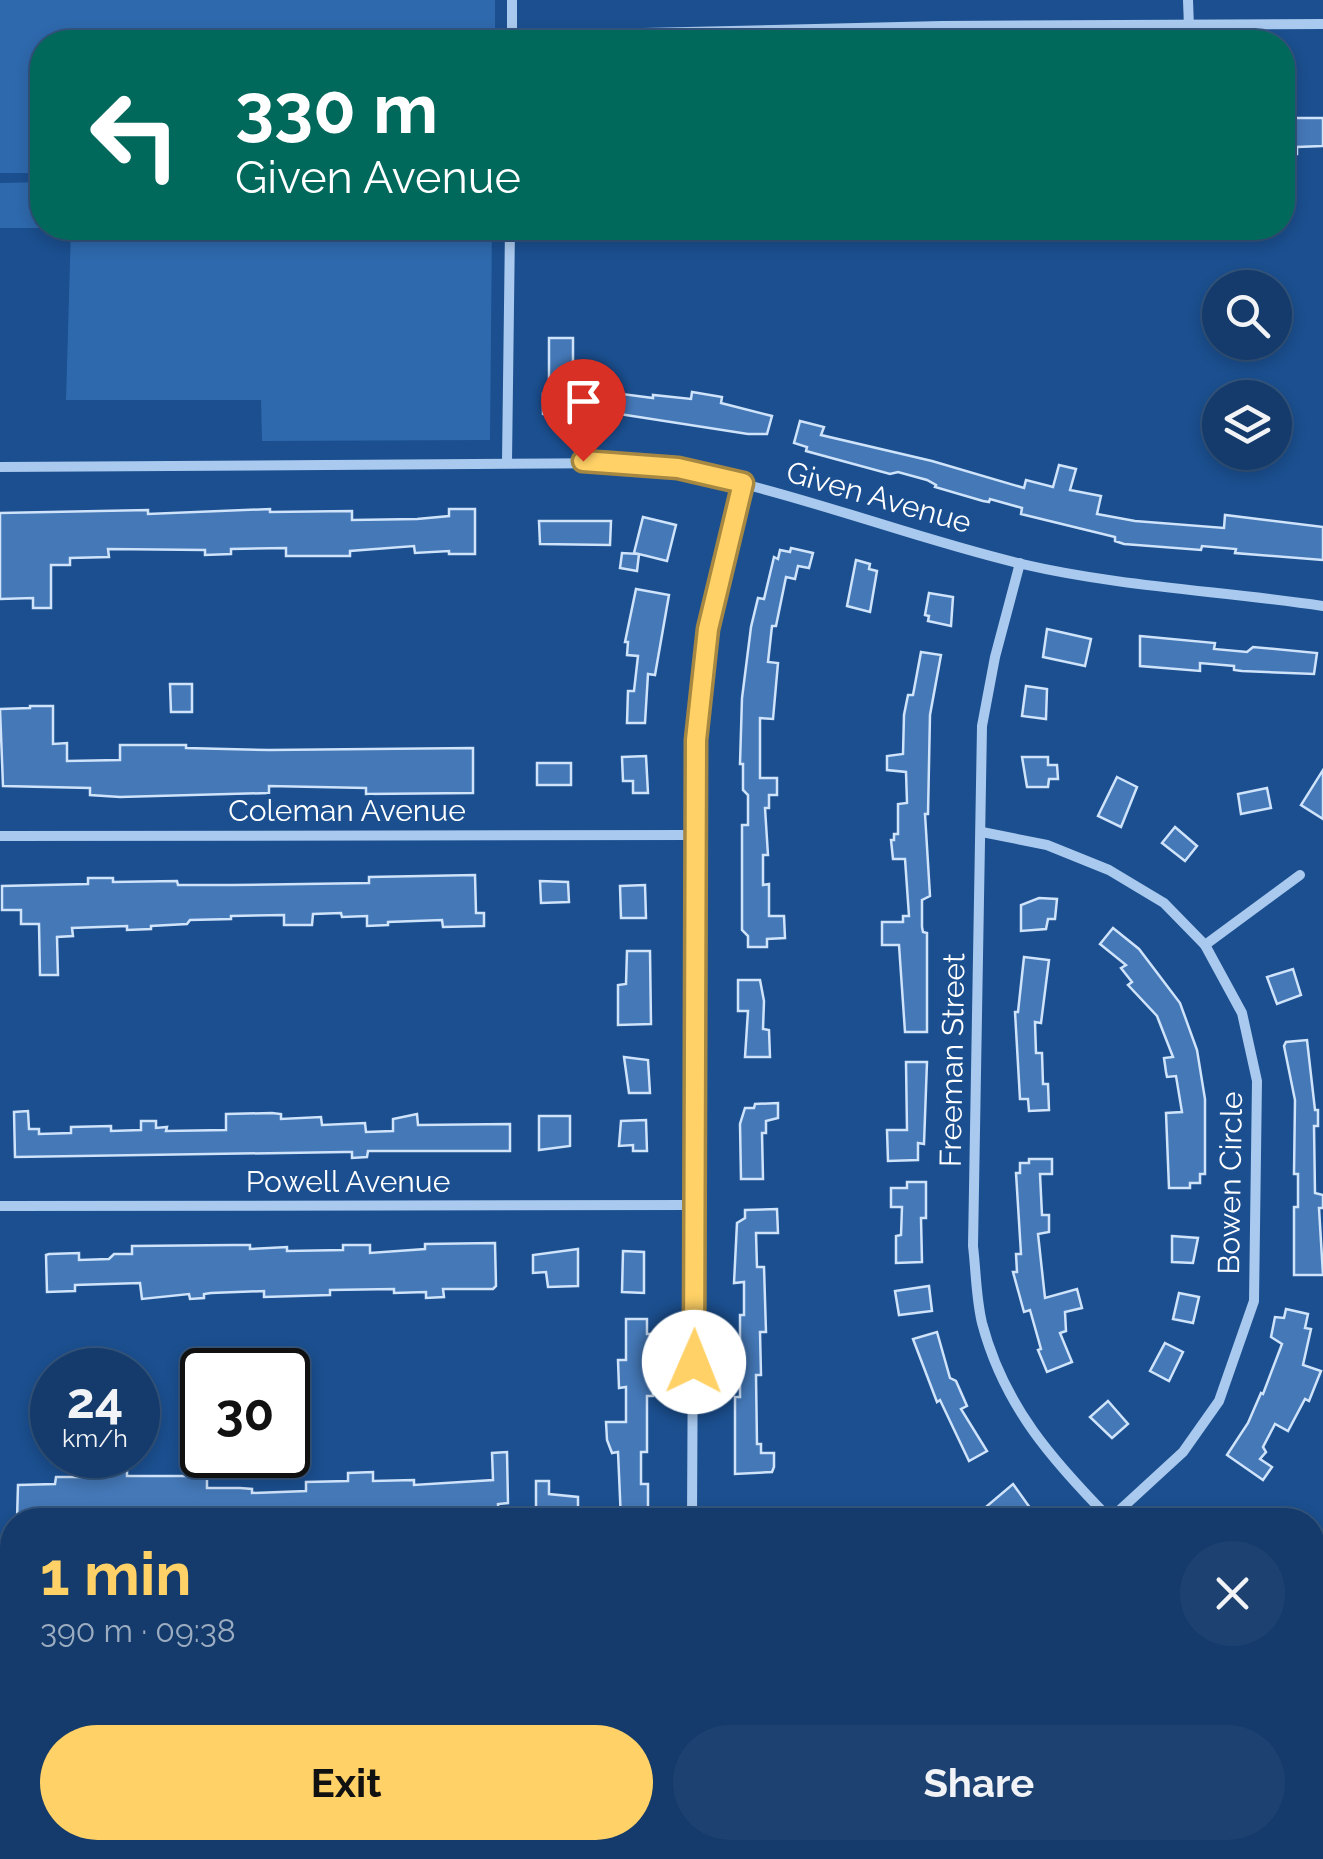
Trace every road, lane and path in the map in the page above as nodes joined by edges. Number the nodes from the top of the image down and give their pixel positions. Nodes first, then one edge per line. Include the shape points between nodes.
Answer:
1 (512, 0) edge
2 (1188, 0) edge
3 (1323, 24) edge
4 (942, 26) junction
5 (1189, 27) junction
6 (512, 30) edge
7 (810, 30) edge
8 (942, 30) edge
9 (510, 240) edge
10 (507, 462) junction
11 (0, 468) edge
12 (743, 483) junction
13 (1020, 563) junction
14 (1323, 606) edge
15 (982, 832) junction
16 (695, 834) junction
17 (0, 836) edge
18 (1300, 875) dead end
19 (1204, 945) junction
20 (696, 1205) junction
21 (0, 1206) edge
22 (692, 1508) edge
23 (1099, 1508) edge
24 (1123, 1508) edge

1 - 6 street
2 - 5 street
3 - 5 street
4 - 5 street
4 - 7 street
4 - 8 lane
9 - 10 street
10 - 11 street, Given Avenue
10 - 12 street, Given Avenue via 632,463
12 - 13 street, Given Avenue
12 - 16 street via 702,670
13 - 14 street, Given Avenue via 1118,584
13 - 15 street, Freeman Street via 982,726
15 - 19 street, Bowen Circle via 1047,844 1109,870 1164,903
15 - 23 street, Freeman Street via 973,1246 982,1321 1007,1393 1051,1458
16 - 17 street, Coleman Avenue
16 - 20 street
18 - 19 street
19 - 24 street, Bowen Circle via 1242,1012 1257,1081 1254,1301 1218,1401 1183,1452
20 - 21 street, Powell Avenue
20 - 22 street

